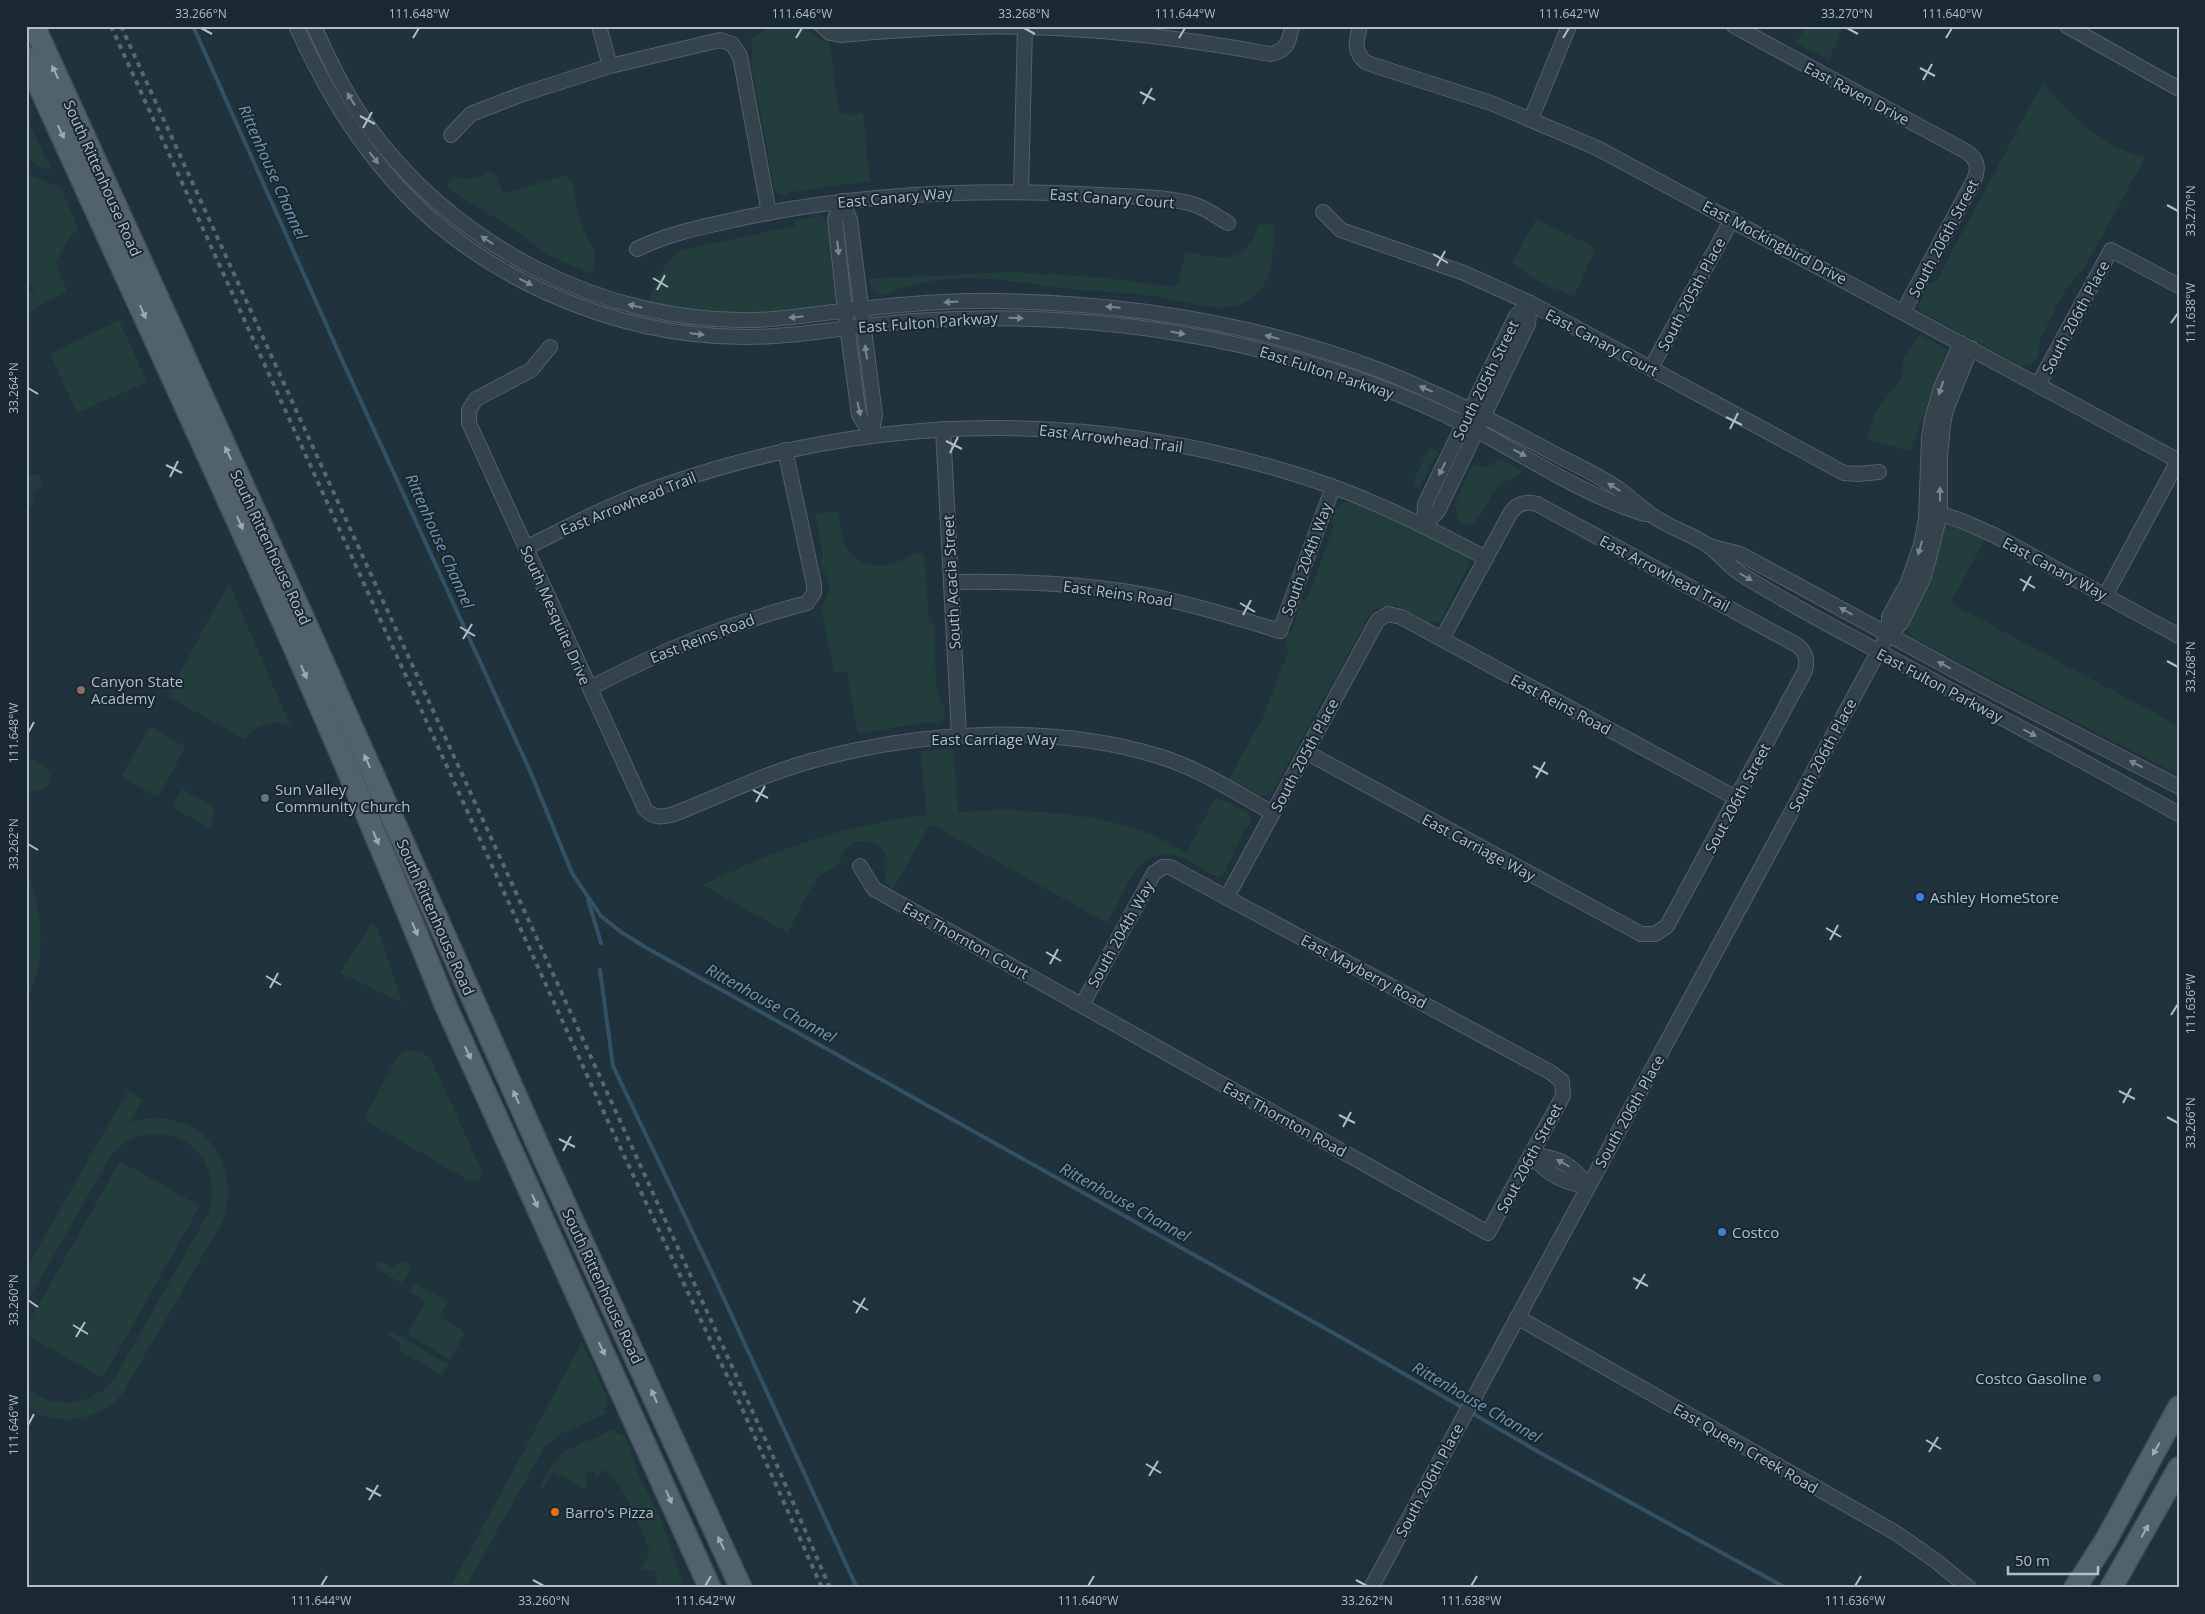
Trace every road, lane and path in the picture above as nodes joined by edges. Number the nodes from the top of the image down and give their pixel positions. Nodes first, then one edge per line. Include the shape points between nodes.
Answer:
1 (34, 26) edge
2 (296, 26) edge
3 (314, 26) edge
4 (599, 26) edge
5 (822, 26) edge
6 (1292, 26) edge
7 (1360, 26) edge
8 (1569, 26) edge
9 (1734, 26) edge
10 (2067, 26) edge
11 (1025, 27) edge
12 (26, 57) edge
13 (610, 66) junction
14 (2179, 89) edge
15 (1531, 119) junction
16 (451, 135) dead end
17 (1977, 163) joint
18 (1022, 191) junction
19 (842, 201) junction
20 (769, 212) junction
21 (1323, 212) dead end
22 (1732, 219) junction
23 (1228, 223) dead end
24 (637, 249) dead end
25 (132, 264) junction
26 (2179, 286) edge
27 (1530, 303) junction
28 (860, 309) junction
29 (844, 311) junction
30 (1903, 312) junction
31 (863, 326) junction
32 (847, 328) junction
33 (1966, 346) junction
34 (550, 347) dead end
35 (1651, 368) junction
36 (2038, 385) junction
37 (1471, 409) junction
38 (1484, 415) junction
39 (1464, 424) junction
40 (943, 429) junction
41 (1477, 431) junction
42 (870, 435) junction
43 (785, 450) junction
44 (2178, 461) edge
45 (1879, 472) dead end
46 (1333, 487) junction
47 (1926, 512) junction
48 (1940, 514) junction
49 (1653, 516) junction
50 (1424, 525) junction
51 (1708, 546) junction
52 (526, 548) junction
53 (1486, 558) junction
54 (951, 582) junction
55 (2105, 596) junction
56 (1385, 615) joint
57 (1280, 631) joint
58 (1888, 635) junction
59 (2179, 636) edge
60 (1442, 639) junction
61 (1879, 652) junction
62 (1805, 654) joint
63 (590, 688) junction
64 (960, 736) junction
65 (1306, 752) junction
66 (2179, 787) edge
67 (1736, 798) junction
68 (1273, 813) junction
69 (2179, 814) edge
70 (653, 816) joint
71 (860, 866) dead end
72 (1164, 867) joint
73 (1228, 897) junction
74 (1655, 934) joint
75 (472, 998) junction
76 (1082, 1005) junction
77 (447, 1009) junction
78 (1562, 1081) joint
79 (1531, 1155) junction
80 (1588, 1186) junction
81 (1488, 1233) joint
82 (1517, 1317) junction
83 (2179, 1407) edge
84 (632, 1413) junction
85 (2179, 1468) edge
86 (694, 1484) junction
87 (710, 1588) edge
88 (741, 1588) edge
89 (1371, 1588) edge
90 (1969, 1588) edge
91 (2076, 1588) edge
92 (2111, 1588) edge

25 -> 1 main road, South Rittenhouse Road
2 -> 32 street, East Fulton Parkway via 340,112 385,172 416,205 448,232 512,274 581,307 674,331 747,337
29 -> 3 street, East Fulton Parkway via 750,320 660,312 571,285 506,252 444,207 386,148 346,91
4 - 13 street
5 - 11 street via 830,33 840,35 914,29
6 - 11 street via 1289,44 1280,52 1270,54 1147,35
7 - 15 street, East Mockingbird Drive via 1358,54 1367,63 1452,89
8 - 15 street
9 - 17 street, East Raven Drive via 1967,152
10 - 14 street
11 - 18 street
12 -> 25 main road, South Rittenhouse Road
13 - 16 street via 471,114
13 - 20 street via 720,40 732,44 740,56
15 - 22 street, East Mockingbird Drive via 1629,164
17 - 30 street, South 206th Street via 1974,180
18 - 19 street, East Canary Way via 949,192
18 - 23 street, East Canary Court via 1160,199 1198,206
19 - 20 street, East Canary Way
19 - 28 street via 850,220
19 -> 29 street via 835,219
20 - 24 street via 661,239
21 - 27 street, East Canary Court via 1341,230 1464,273
22 - 30 street, East Mockingbird Drive
22 - 35 street, South 205th Place
75 -> 25 main road, South Rittenhouse Road via 307,626
25 -> 77 main road, South Rittenhouse Road
26 - 36 street, South 206th Place via 2111,250
27 - 35 street, East Canary Court
27 - 37 street, South 205th Street via 1516,316
27 - 38 street, South 205th Street via 1528,324
28 - 29 street, East Fulton Parkway
28 - 31 street
37 -> 28 street, East Fulton Parkway via 1342,357 1254,332 1167,314 1118,307 995,300
29 - 32 street
30 - 33 street, East Mockingbird Drive
31 - 32 street, East Fulton Parkway
31 -> 39 street, East Fulton Parkway via 968,318 1020,318 1163,330 1267,351 1327,369
42 -> 31 street via 875,415
32 -> 42 street via 859,415
33 - 36 street, East Mockingbird Drive
33 -> 47 street, South 206th Place via 1941,388 1932,419
48 -> 33 street, South 206th Place via 1943,425
34 - 52 street, South Mesquite Drive via 531,370 476,399 469,410 469,423
35 - 45 street, East Canary Court via 1844,473
36 - 44 street, East Mockingbird Drive
37 - 38 street, East Fulton Parkway
37 - 39 street, South 205th Street
38 - 41 street, South 205th Street
49 -> 38 street, East Fulton Parkway via 1617,487
39 - 41 street, East Fulton Parkway
39 -> 50 street, South 205th Street via 1425,504
40 - 42 street, East Arrowhead Trail
40 - 46 street, East Arrowhead Trail via 1028,428 1141,438 1270,466
40 - 54 street, South Acacia Street
41 -> 49 street, East Fulton Parkway via 1612,504
41 - 50 street, South 205th Street via 1438,511
42 - 43 street, East Arrowhead Trail
43 - 52 street, East Arrowhead Trail via 656,488 588,516
43 - 63 street, East Reins Road via 814,584 814,593 807,604 701,636
44 - 55 street
46 - 50 street, East Arrowhead Trail
46 - 57 street, South 204th Way
47 - 48 street, East Canary Way
47 -> 58 street, South 206th Place via 1921,545 1908,582 1889,617
48 - 55 street, East Canary Way via 1994,536
48 - 58 street, South 206th Place via 1923,579 1900,623
49 - 51 street, East Fulton Parkway
50 - 53 street, East Arrowhead Trail
58 -> 51 street, East Fulton Parkway via 1740,554
51 -> 61 street, East Fulton Parkway via 1734,570
52 - 63 street, South Mesquite Drive
53 - 60 street
53 - 62 street, East Arrowhead Trail via 1511,512 1520,504 1537,504 1797,644
54 - 57 street, East Reins Road via 1018,581 1085,586 1151,596 1216,611
54 - 64 street, South Acacia Street
55 - 59 street, East Canary Way
56 - 60 street, East Reins Road via 1401,617
56 - 65 street, South 205th Place via 1375,625
58 - 61 street, South 206th Place
66 -> 58 street, East Fulton Parkway
60 - 67 street, East Reins Road
61 -> 69 street, East Fulton Parkway
61 - 80 street, South 206th Place
62 - 67 street, Sout 206th Street via 1805,671
63 - 70 street, South Mesquite Drive via 645,809
64 - 68 street, East Carriage Way via 1072,739 1128,748 1190,768
64 - 70 street, East Carriage Way via 870,747 811,761 754,780 674,814
65 - 68 street, South 205th Place
65 - 74 street, East Carriage Way via 1641,934
67 - 74 street, Sout 206th Street via 1667,926
68 - 73 street, South 205th Place
71 - 76 street, East Thornton Court via 874,889
72 - 73 street, East Mayberry Road via 1177,870
72 - 76 street, South 204th Way via 1151,878
73 - 78 street, East Mayberry Road
75 - 77 main road
86 -> 75 main road, South Rittenhouse Road
76 - 81 street, East Thornton Road
77 -> 84 main road, South Rittenhouse Road
78 - 79 street, Sout 206th Street via 1563,1096
79 - 80 street via 1552,1157 1577,1171
79 - 81 street, Sout 206th Street
80 - 82 street, South 206th Place
82 - 89 street, South 206th Place
82 - 90 street, East Queen Creek Road via 1896,1533
83 -> 91 main road
84 - 86 main road via 643,1414 650,1419 676,1472
84 -> 87 main road, South Rittenhouse Road
92 -> 85 main road
88 -> 86 main road, South Rittenhouse Road

